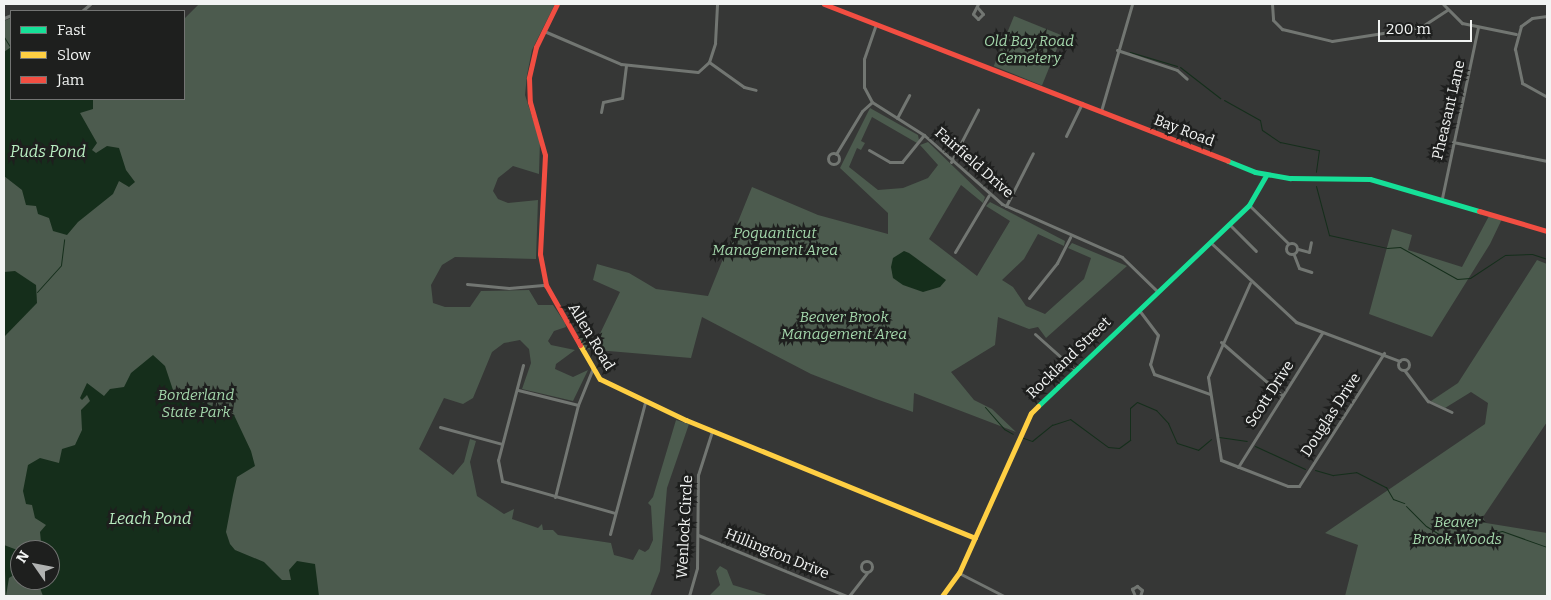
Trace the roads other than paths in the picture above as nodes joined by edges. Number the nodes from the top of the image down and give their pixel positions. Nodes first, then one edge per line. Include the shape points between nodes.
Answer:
1 (557, 4) edge
2 (717, 4) edge
3 (824, 4) edge
4 (1132, 4) edge
5 (1272, 4) edge
6 (1443, 4) edge
7 (1447, 10) junction
8 (1547, 16) edge
9 (876, 24) junction
10 (1478, 27) junction
11 (544, 31) junction
12 (1516, 34) junction
13 (1116, 50) junction
14 (709, 62) junction
15 (626, 65) junction
16 (1187, 79) dead end
17 (756, 90) dead end
18 (909, 95) dead end
19 (1547, 96) edge
20 (872, 102) junction
21 (1082, 103) junction
22 (978, 110) dead end
23 (1101, 111) junction
24 (601, 112) dead end
25 (896, 118) junction
26 (924, 135) junction
27 (1066, 136) dead end
28 (1453, 142) junction
29 (869, 150) dead end
30 (1033, 153) dead end
31 (836, 154) dead end
32 (1547, 161) edge
33 (951, 162) junction
34 (1266, 175) junction
35 (989, 195) junction
36 (1442, 198) junction
37 (1248, 205) junction
38 (1006, 206) junction
39 (1229, 224) junction
40 (1547, 231) edge
41 (1070, 237) junction
42 (1210, 242) junction
43 (1311, 242) dead end
44 (1288, 243) junction
45 (1298, 249) junction
46 (1256, 251) dead end
47 (955, 252) dead end
48 (1294, 255) junction
49 (1311, 272) dead end
50 (1250, 283) junction
51 (467, 284) dead end
52 (546, 284) junction
53 (1158, 293) junction
54 (1029, 298) dead end
55 (1139, 310) junction
56 (1322, 333) junction
57 (1035, 334) dead end
58 (1221, 342) junction
59 (1384, 353) junction
60 (1400, 361) junction
61 (523, 364) dead end
62 (593, 368) junction
63 (1074, 369) junction
64 (1405, 371) junction
65 (517, 390) junction
66 (1210, 394) junction
67 (1282, 395) junction
68 (645, 402) junction
69 (578, 405) junction
70 (1452, 412) dead end
71 (440, 428) dead end
72 (712, 430) junction
73 (502, 444) junction
74 (1238, 467) junction
75 (554, 496) junction
76 (615, 514) junction
77 (610, 534) dead end
78 (698, 535) junction
79 (975, 538) junction
80 (959, 572) junction
81 (867, 573) dead end
82 (689, 596) edge
83 (848, 596) edge
84 (942, 596) edge
85 (1004, 596) edge
86 (1135, 596) edge
87 (1140, 596) edge

1 - 11 street, Allen Road
2 - 14 street via 715,43
3 - 9 street, Bay Road
4 - 13 street
5 - 7 street via 1273,20 1282,29 1332,41 1420,27
6 - 7 street
7 - 10 street via 1462,23
8 - 12 street via 1526,20
9 - 20 street via 864,59 864,87
9 - 21 street, Bay Road
10 - 12 street
10 - 28 street, Pheasant Lane
11 - 15 street
11 - 52 street, Allen Road via 536,47 528,90 545,156 539,242
12 - 19 street via 1522,83
13 - 16 street via 1177,70
13 - 23 street
14 - 15 street via 693,73
14 - 17 street via 744,87
15 - 24 street via 622,98 602,102
18 - 25 street
20 - 25 street, Fairfield Drive
20 - 31 street via 862,111
21 - 23 street, Bay Road
21 - 27 street
22 - 33 street
23 - 34 street, Bay Road
25 - 26 street, Fairfield Drive
26 - 29 street via 902,162 890,162
26 - 33 street, Fairfield Drive
28 - 32 street
28 - 36 street, Pheasant Lane
30 - 38 street
33 - 35 street, Fairfield Drive
34 - 36 street, Bay Road via 1370,179
34 - 37 street, Rockland Street
35 - 38 street, Fairfield Drive
35 - 47 street
36 - 40 street, Bay Road
37 - 39 street, Rockland Street
37 - 44 street
38 - 41 street, Fairfield Drive
39 - 42 street, Rockland Street
39 - 46 street
41 - 53 street, Fairfield Drive via 1122,257
41 - 54 street via 1057,263
42 - 50 street
42 - 53 street, Rockland Street
43 - 45 street via 1309,252
44 - 45 street
44 - 48 street via 1287,251
45 - 48 street
48 - 49 street via 1299,268
50 - 56 street via 1296,322
50 - 58 street
51 - 52 street via 509,288
52 - 62 street, Allen Road
53 - 55 street, Rockland Street
55 - 63 street, Rockland Street
55 - 66 street via 1158,334 1150,364 1154,374
56 - 59 street
56 - 67 street, Scott Drive
57 - 63 street
58 - 66 street via 1210,370
58 - 67 street
59 - 60 street
59 - 74 street, Douglas Drive via 1296,487
60 - 64 street via 1398,367
60 - 64 street via 1409,362
61 - 65 street
62 - 68 street, Allen Road via 605,384
62 - 69 street
63 - 79 street, Rockland Street via 1025,421
64 - 70 street via 1428,401
65 - 69 street
65 - 73 street
66 - 74 street via 1218,457
67 - 74 street, Scott Drive
68 - 72 street, Allen Road
68 - 76 street
69 - 75 street
71 - 73 street
72 - 78 street, Wenlock Circle via 698,475
72 - 79 street, Allen Road
73 - 75 street via 497,468 502,481
75 - 76 street
76 - 77 street
78 - 82 street, Wenlock Circle via 696,579
78 - 83 street, Hillington Drive
79 - 80 street, Rockland Street
80 - 84 street, Rockland Street
80 - 85 street
81 - 83 street
86 - 87 street via 1132,589 1137,586 1142,590

